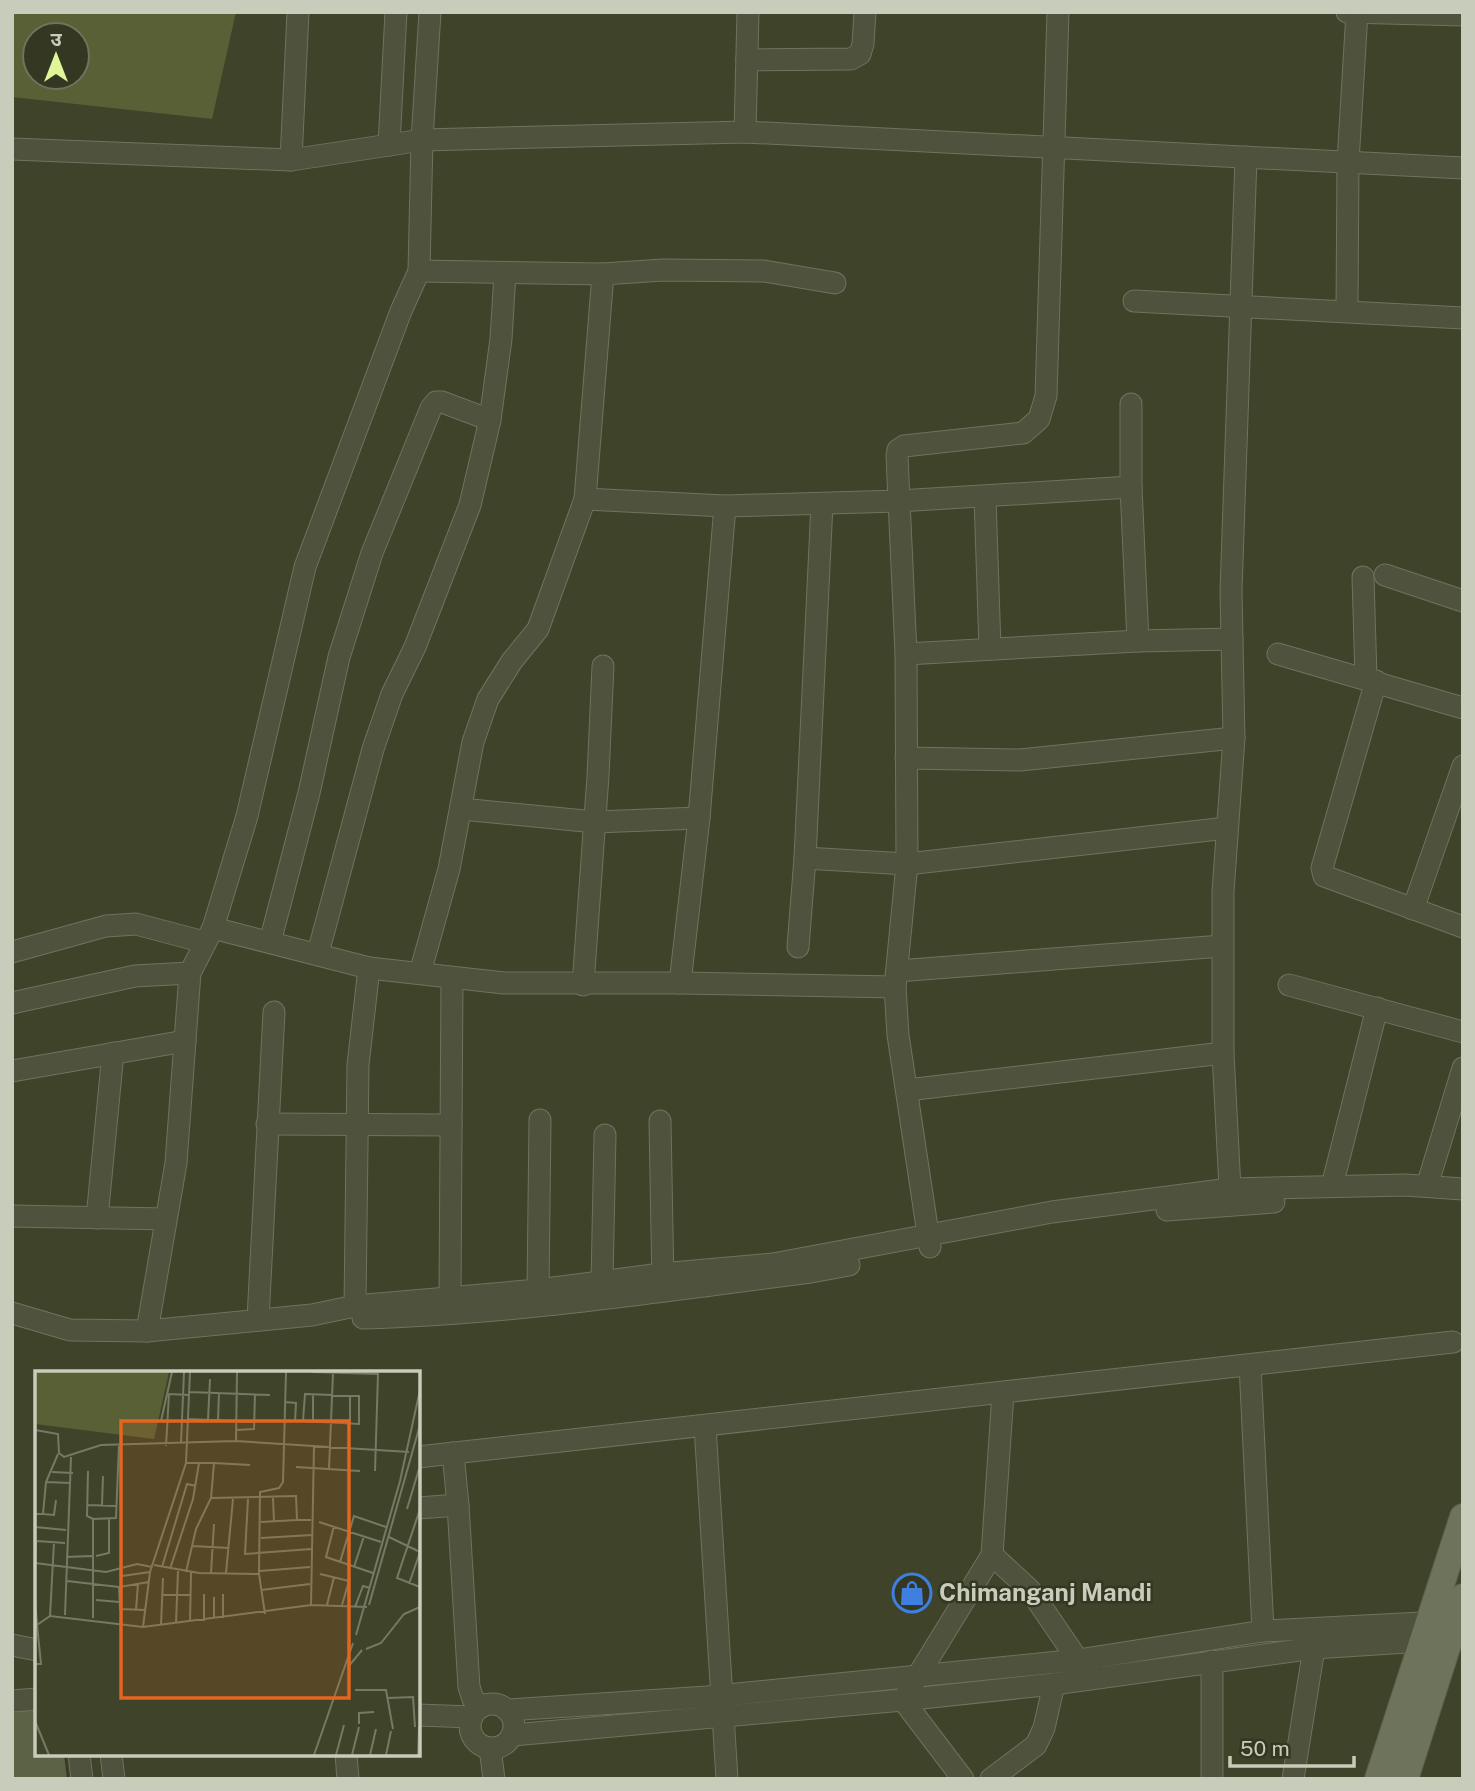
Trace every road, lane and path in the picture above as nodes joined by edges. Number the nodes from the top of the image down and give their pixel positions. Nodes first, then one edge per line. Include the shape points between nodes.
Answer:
1 (298, 12) edge
2 (396, 12) edge
3 (429, 12) edge
4 (747, 12) edge
5 (865, 12) edge
6 (1058, 12) edge
7 (1348, 12) edge
8 (1357, 13) edge
9 (1463, 15) edge
10 (747, 60) junction
11 (745, 132) junction
12 (422, 140) junction
13 (389, 145) junction
14 (1052, 147) junction
15 (12, 149) edge
16 (1246, 157) junction
17 (291, 160) junction
18 (1349, 162) junction
19 (1463, 168) edge
20 (419, 271) junction
21 (505, 273) junction
22 (603, 274) junction
23 (835, 284) dead end
24 (1134, 300) dead end
25 (1241, 305) junction
26 (1347, 311) junction
27 (1463, 318) edge
28 (1131, 404) dead end
29 (490, 420) junction
30 (1131, 487) junction
31 (985, 497) junction
32 (585, 499) junction
33 (898, 501) junction
34 (822, 504) junction
35 (725, 506) junction
36 (1385, 575) dead end
37 (1363, 577) dead end
38 (1463, 601) edge
39 (1232, 639) junction
40 (1138, 641) junction
41 (990, 649) junction
42 (906, 654) junction
43 (1278, 654) dead end
44 (603, 666) dead end
45 (1371, 679) junction
46 (1463, 708) edge
47 (1234, 738) junction
48 (906, 758) junction
49 (1463, 766) edge
50 (1456, 805) edge
51 (461, 809) junction
52 (699, 818) junction
53 (595, 822) junction
54 (1227, 828) junction
55 (805, 858) junction
56 (907, 864) junction
57 (1413, 909) junction
58 (1463, 926) edge
59 (208, 935) junction
60 (270, 942) junction
61 (1222, 946) junction
62 (799, 947) dead end
63 (12, 952) edge
64 (318, 953) junction
65 (369, 968) junction
66 (190, 973) junction
67 (420, 973) junction
68 (452, 978) junction
69 (896, 979) junction
70 (680, 983) junction
71 (583, 985) junction
72 (1289, 985) dead end
73 (12, 1003) edge
74 (1377, 1008) junction
75 (274, 1012) dead end
76 (1463, 1032) edge
77 (185, 1041) junction
78 (113, 1053) junction
79 (1223, 1053) junction
80 (1463, 1068) edge
81 (12, 1071) edge
82 (907, 1090) junction
83 (540, 1120) dead end
84 (660, 1121) dead end
85 (267, 1124) junction
86 (358, 1124) junction
87 (451, 1125) junction
88 (605, 1135) dead end
89 (1332, 1186) junction
90 (1427, 1186) junction
91 (1230, 1189) junction
92 (1463, 1189) edge
93 (1463, 1199) edge
94 (12, 1216) edge
95 (97, 1218) junction
96 (166, 1219) junction
97 (929, 1242) junction
98 (602, 1282) junction
99 (662, 1282) junction
100 (538, 1290) junction
101 (450, 1298) junction
102 (355, 1306) junction
103 (12, 1313) edge
104 (312, 1315) junction
105 (258, 1319) junction
106 (147, 1331) junction
107 (1453, 1342) dead end
108 (1250, 1365) junction
109 (1003, 1393) junction
110 (705, 1426) junction
111 (453, 1453) junction
112 (420, 1457) edge
113 (458, 1505) junction
114 (420, 1508) edge
115 (1463, 1517) edge
116 (992, 1555) junction
117 (1463, 1597) edge
118 (1264, 1631) junction
119 (1438, 1632) junction
120 (12, 1645) edge
121 (1314, 1648) junction
122 (35, 1650) edge
123 (1078, 1660) junction
124 (1212, 1661) junction
125 (918, 1676) junction
126 (1090, 1678) junction
127 (1054, 1684) junction
128 (35, 1699) edge
129 (903, 1700) junction
130 (12, 1701) edge
131 (721, 1706) junction
132 (507, 1710) junction
133 (477, 1712) junction
134 (420, 1714) edge
135 (513, 1735) junction
136 (491, 1748) junction
137 (79, 1756) edge
138 (111, 1756) edge
139 (346, 1756) edge
140 (82, 1779) edge
141 (114, 1779) edge
142 (348, 1779) edge
143 (494, 1779) edge
144 (727, 1779) edge
145 (963, 1779) edge
146 (991, 1779) edge
147 (1212, 1779) edge
148 (1293, 1779) edge
149 (1378, 1779) edge
150 (1405, 1779) edge

1 - 17 street
2 - 13 street
3 - 12 street
4 - 10 street
5 - 10 street via 863,44 860,54 851,59
6 - 14 street
7 - 8 street
8 - 9 street
8 - 18 street
10 - 11 street
11 - 12 street
11 - 14 street
12 - 13 street
12 - 20 street
13 - 17 street
14 - 16 street
14 - 33 street via 1046,396 1039,419 1023,433 904,446 897,456
15 - 17 street
16 - 18 street
16 - 25 street
18 - 19 street
18 - 26 street
20 - 21 street
20 - 59 street via 305,566 247,816
21 - 22 street
21 - 29 street
22 - 23 street via 764,271
22 - 32 street
24 - 25 street
25 - 26 street
25 - 39 street
26 - 27 street
28 - 30 street
29 - 60 street via 442,402 431,408 372,553 339,657
29 - 64 street via 470,505 373,749
30 - 31 street
30 - 40 street
31 - 33 street
31 - 41 street
32 - 35 street
32 - 51 street via 538,629 488,699 473,743
33 - 34 street
33 - 42 street
34 - 35 street
34 - 55 street
35 - 52 street
36 - 38 street
37 - 45 street
39 - 40 street
39 - 47 street
40 - 41 street
41 - 42 street
42 - 48 street
43 - 45 street
44 - 53 street
45 - 46 street
45 - 57 street via 1322,868 1330,880
47 - 48 street via 1020,760
47 - 54 street
48 - 56 street
49 - 50 street
50 - 57 street
51 - 53 street
51 - 67 street
52 - 53 street
52 - 70 street
53 - 71 street
54 - 56 street
54 - 61 street
55 - 56 street
55 - 62 street
56 - 69 street
57 - 58 street
59 - 60 street
59 - 63 street via 136,924 106,926
59 - 66 street
60 - 64 street
61 - 69 street
61 - 79 street
64 - 65 street
65 - 67 street
65 - 86 street via 358,1065
66 - 73 street via 135,976
66 - 77 street
67 - 68 street
68 - 71 street
68 - 87 street
69 - 70 street
69 - 82 street via 898,1035
70 - 71 street
72 - 74 street
74 - 76 street
74 - 89 street
75 - 85 street
77 - 78 street
77 - 96 street via 176,1163
78 - 81 street
78 - 95 street
79 - 82 street
79 - 91 street
80 - 90 street
82 - 97 street
83 - 100 street
84 - 99 street
85 - 86 street
85 - 105 street
86 - 87 street
86 - 102 street
87 - 101 street
88 - 98 street
89 - 90 street
89 - 91 street
90 - 92 street
91 - 97 street via 1052,1212
93 - 97 street via 1254,1203 1138,1213
94 - 95 street
95 - 96 street
96 - 106 street
97 - 99 street
98 - 99 street
98 - 100 street
99 - 104 street via 439,1316 351,1319
100 - 101 street
101 - 102 street
102 - 104 street
103 - 106 street via 71,1330
104 - 105 street
105 - 106 street
107 - 108 street
108 - 109 street
108 - 118 street
109 - 110 street
109 - 116 street
110 - 111 street
110 - 131 street
111 - 112 street
111 - 113 street
113 - 114 street
113 - 133 street via 469,1687
115 - 119 main road
116 - 123 street via 1030,1590
116 - 125 street
117 - 119 main road
118 - 119 street
118 - 123 street
119 - 121 street
119 - 149 main road
119 - 150 main road
120 - 122 street
121 - 124 street
121 - 148 street
123 - 125 street
123 - 126 street
124 - 126 street
124 - 147 street
125 - 129 street
125 - 131 street
126 - 127 street
127 - 129 street
127 - 146 street via 1036,1745
128 - 130 street
129 - 131 street
129 - 145 street
131 - 132 street
131 - 135 street
131 - 144 street
132 - 133 street via 494,1704
132 - 135 street via 514,1721
133 - 134 street
133 - 136 street via 473,1737
135 - 136 street via 504,1745
136 - 143 street
137 - 140 street
138 - 141 street
139 - 142 street

